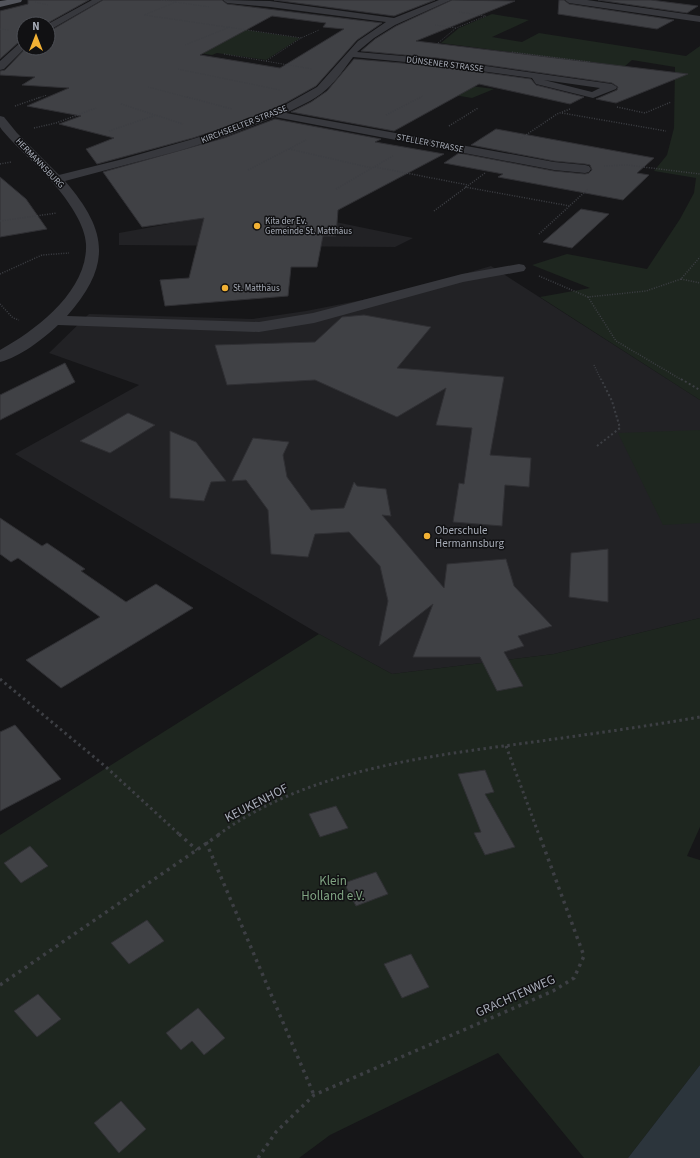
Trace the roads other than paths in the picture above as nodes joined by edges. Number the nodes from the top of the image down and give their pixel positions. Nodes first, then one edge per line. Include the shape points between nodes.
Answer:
1 (18, 0) edge
2 (98, 0) edge
3 (227, 0) edge
4 (447, 0) edge
5 (568, 0) edge
6 (0, 4) edge
7 (700, 19) edge
8 (395, 21) junction
9 (56, 24) edge
10 (16, 51) edge
11 (351, 54) junction
12 (0, 67) edge
13 (538, 76) junction
14 (271, 115) junction
15 (0, 119) edge
16 (585, 169) road end
17 (57, 179) junction
18 (519, 268) road end
19 (53, 320) junction
20 (0, 357) edge

1 - 6 main road
2 - 9 street
3 - 8 street
4 - 8 street, KIRCHSEELTER STRASSE
5 - 7 street
8 - 11 street, KIRCHSEELTER STRASSE via 370,36
10 - 12 street
11 - 13 street, DÜNSENER STRASSE
11 - 14 street, KIRCHSEELTER STRASSE via 325,86
13 - 13 street, DÜNSENER STRASSE via 540,82 591,98 612,87
14 - 16 street, STELLER STRASSE via 554,166
14 - 17 street, KIRCHSEELTER STRASSE via 153,156
15 - 17 street, HERMANNSBURG
17 - 19 street, HERMANNSBURG via 79,210 93,244 89,267 79,291
18 - 19 street via 462,278 314,318 259,327
19 - 20 street, HERMANNSBURG via 30,340

